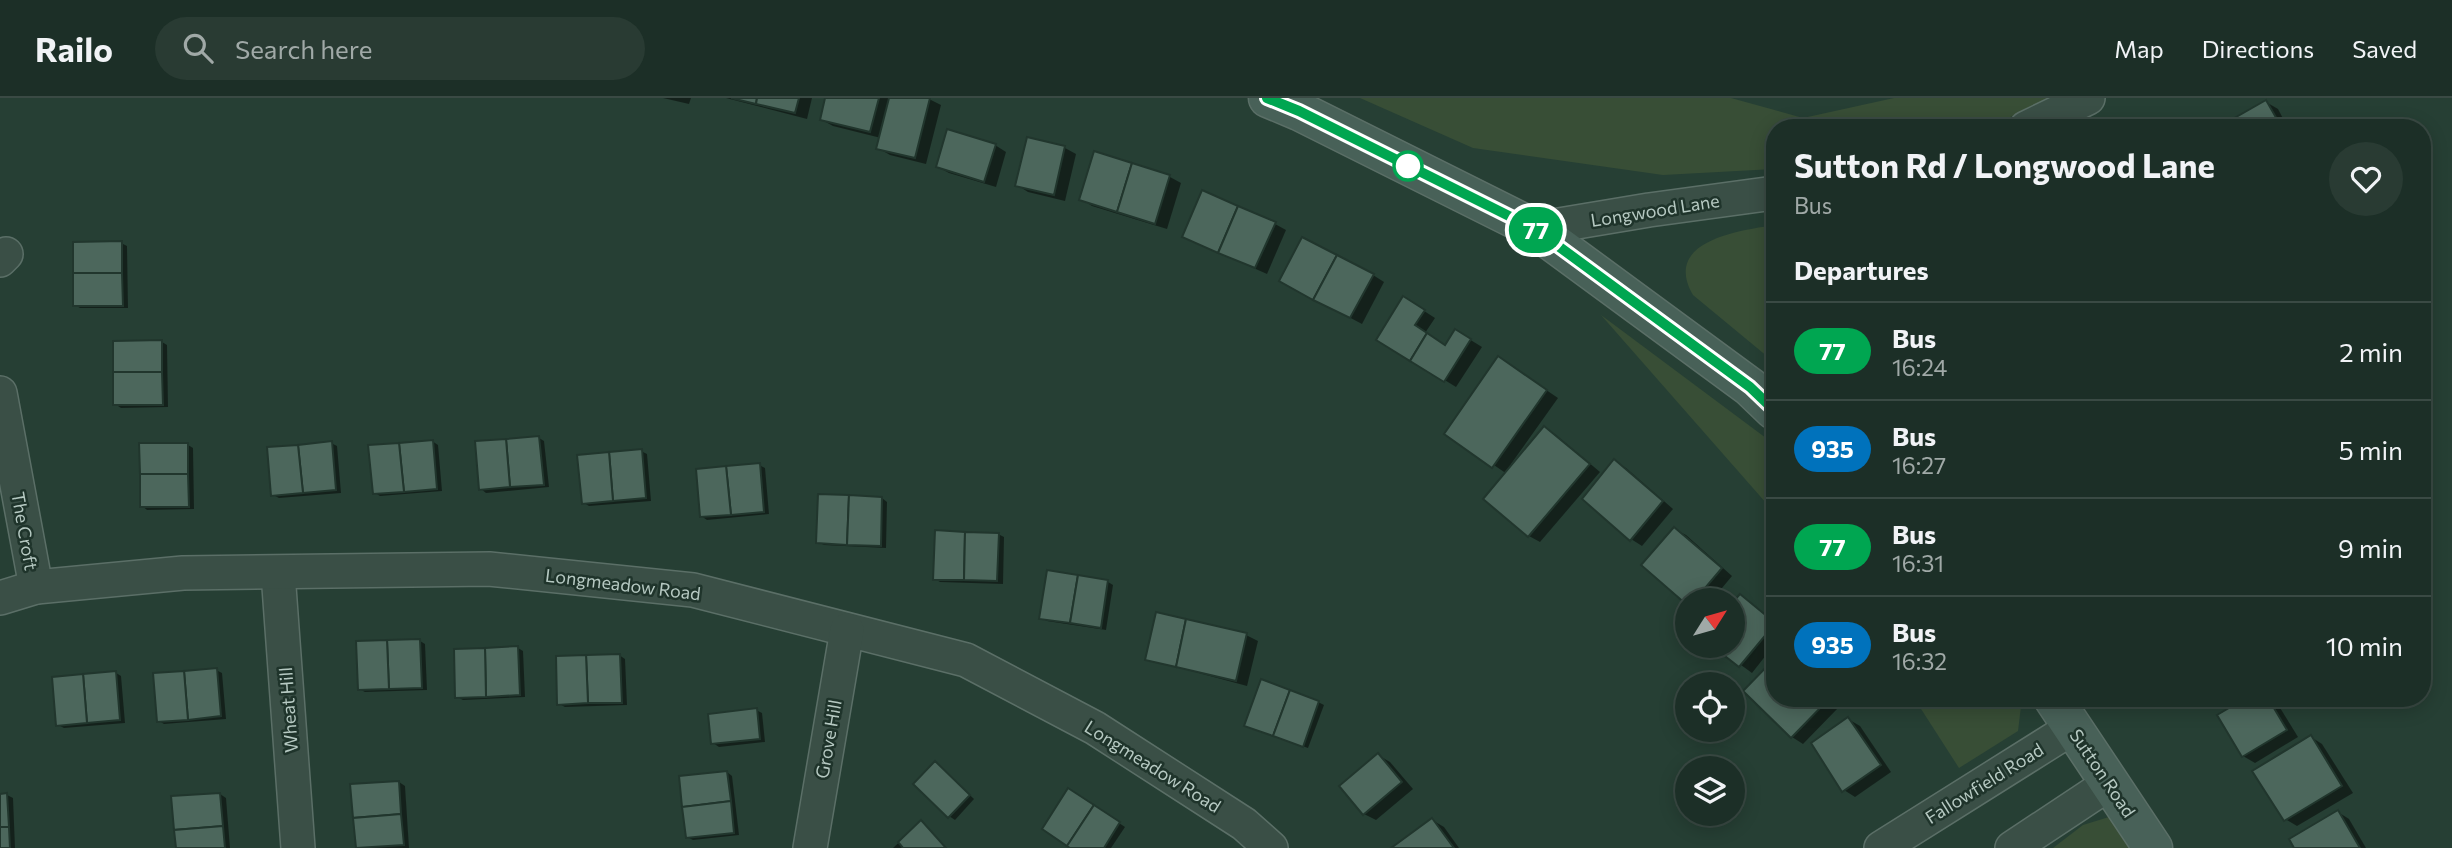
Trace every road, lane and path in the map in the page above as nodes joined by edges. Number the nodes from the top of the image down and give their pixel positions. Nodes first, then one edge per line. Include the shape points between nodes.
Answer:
1 (1268, 98) edge
2 (2085, 100) edge
3 (2045, 119) edge
4 (2070, 119) edge
5 (1766, 194) edge
6 (1535, 229) junction
7 (0, 393) edge
8 (1766, 402) edge
9 (278, 573) junction
10 (36, 587) junction
11 (0, 598) edge
12 (847, 630) junction
13 (2062, 713) edge
14 (2110, 783) junction
15 (1899, 845) edge
16 (298, 848) edge
17 (810, 848) edge
18 (1271, 848) edge
19 (2012, 848) edge
20 (2152, 848) edge

1 - 6 main road
2 - 3 street
2 - 4 street
5 - 6 street, Longwood Lane
6 - 8 main road
7 - 10 street, The Croft
9 - 10 street, Longmeadow Road via 183,573
9 - 12 street, Longmeadow Road via 489,569 693,590
9 - 16 street, Wheat Hill
10 - 11 street, Longmeadow Road
12 - 17 street, Grove Hill
12 - 18 street, Longmeadow Road via 966,660 1095,728 1244,824
13 - 14 main road, Sutton Road
13 - 15 street, Fallowfield Road
14 - 19 street
14 - 20 main road, Sutton Road

